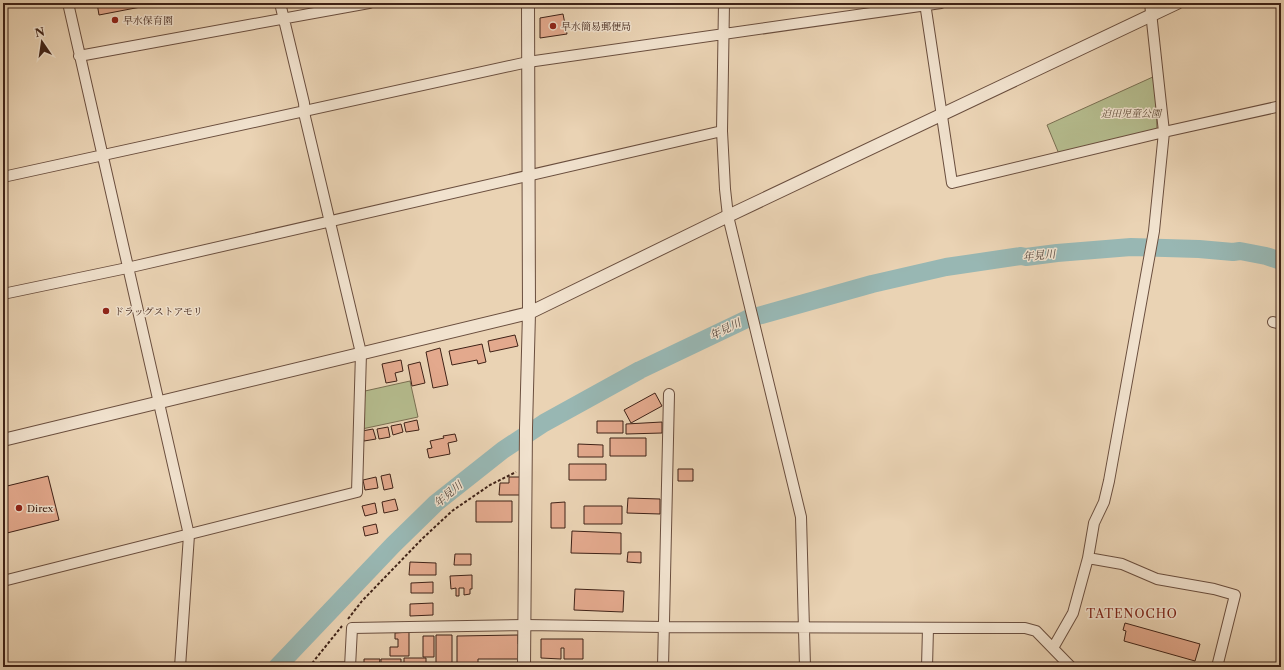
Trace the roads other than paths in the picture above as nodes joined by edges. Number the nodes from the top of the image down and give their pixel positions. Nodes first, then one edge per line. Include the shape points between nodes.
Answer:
1 (68, 3) edge
2 (280, 3) edge
3 (369, 3) edge
4 (528, 3) edge
5 (724, 3) edge
6 (941, 3) edge
7 (1150, 3) edge
8 (1177, 3) edge
9 (925, 4) edge
10 (1152, 16) junction
11 (283, 19) junction
12 (724, 34) junction
13 (79, 56) junction
14 (528, 62) junction
15 (1281, 106) edge
16 (305, 111) junction
17 (941, 115) junction
18 (722, 131) junction
19 (1164, 132) junction
20 (102, 156) junction
21 (529, 176) junction
22 (3, 177) edge
23 (728, 216) junction
24 (330, 222) junction
25 (127, 268) junction
26 (3, 294) edge
27 (528, 313) junction
28 (361, 354) junction
29 (669, 394) dead end
30 (158, 403) junction
31 (3, 440) edge
32 (189, 535) junction
33 (1088, 558) junction
34 (3, 581) edge
35 (524, 625) junction
36 (664, 627) junction
37 (804, 627) junction
38 (928, 628) junction
39 (1053, 648) junction
40 (180, 667) edge
41 (350, 667) edge
42 (524, 667) edge
43 (664, 667) edge
44 (804, 667) edge
45 (927, 667) edge
46 (1071, 667) edge
47 (1217, 667) edge

1 - 13 street
2 - 11 street
3 - 11 street
4 - 14 street
5 - 12 street
6 - 9 street
7 - 10 street
8 - 10 street
9 - 12 street
9 - 17 street
10 - 17 street
10 - 19 street
11 - 13 street
11 - 16 street
12 - 14 street
12 - 18 street
13 - 20 street
14 - 16 street
14 - 21 street
15 - 19 street
16 - 20 street
16 - 24 street
17 - 19 street via 952,183
17 - 23 street
18 - 21 street
18 - 23 street
19 - 33 street via 1149,262 1109,481 1104,502 1094,523
20 - 22 street
20 - 25 street
21 - 24 street
21 - 27 street
23 - 27 street
23 - 37 street via 802,517
24 - 25 street
24 - 28 street
25 - 26 street
25 - 30 street
27 - 28 street
27 - 35 street
28 - 30 street
28 - 32 street via 357,492
29 - 36 street
30 - 31 street
30 - 32 street
32 - 34 street
32 - 40 street
33 - 39 street via 1073,613
33 - 47 street via 1122,564 1157,579 1235,595
35 - 36 street
35 - 41 street via 352,628
35 - 42 street
36 - 37 street
36 - 43 street
37 - 38 street
37 - 44 street
38 - 39 street via 1024,628 1036,631
38 - 45 street
39 - 46 street

